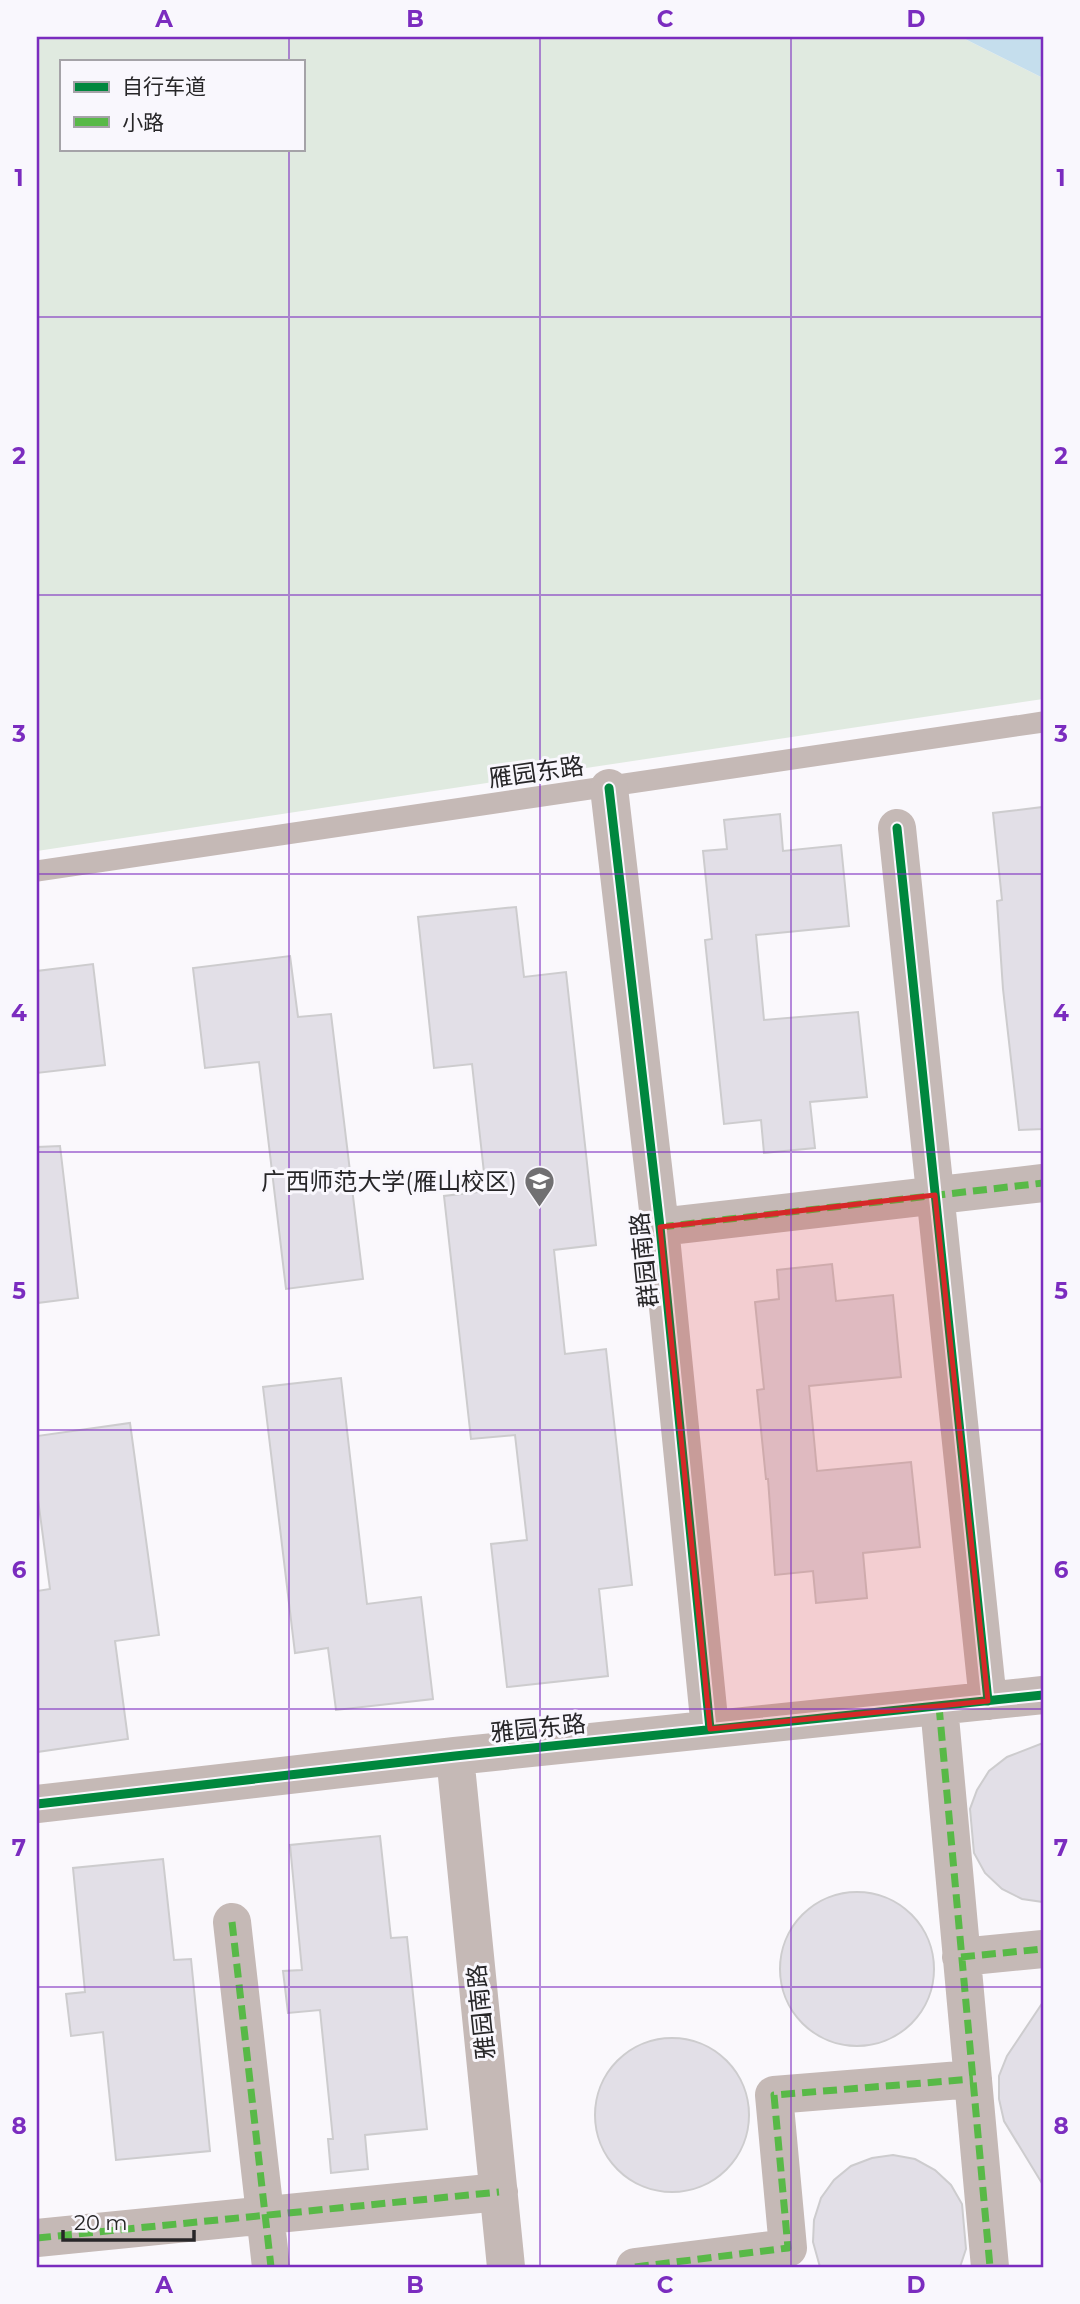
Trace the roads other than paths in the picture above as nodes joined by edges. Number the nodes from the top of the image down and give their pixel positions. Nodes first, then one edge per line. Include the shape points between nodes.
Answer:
1 (1043, 722) edge
2 (609, 788) junction
3 (897, 828) dead end
4 (37, 871) edge
5 (1043, 1183) edge
6 (935, 1195) junction
7 (660, 1227) junction
8 (1043, 1695) edge
9 (988, 1701) junction
10 (939, 1706) junction
11 (710, 1729) junction
12 (455, 1756) junction
13 (37, 1804) edge
14 (232, 1923) dead end
15 (1043, 1949) edge
16 (961, 1957) junction
17 (973, 2079) junction
18 (499, 2192) junction
19 (265, 2216) junction
20 (37, 2238) edge
21 (271, 2267) edge
22 (506, 2267) edge
23 (635, 2267) edge
24 (990, 2267) edge

1 - 2 lane, 雁园东路
2 - 4 lane, 雁园东路
2 - 7 street, 群园南路
3 - 6 street
5 - 6 street
6 - 7 street
6 - 9 street
7 - 11 street, 群园南路
8 - 9 street, 雅园东路
9 - 10 street, 雅园东路
10 - 11 street, 雅园东路
10 - 16 street
11 - 12 street, 雅园东路
12 - 13 street, 雅园东路
12 - 18 street, 雅园南路
14 - 19 street
15 - 16 street
16 - 17 street
17 - 23 street via 774,2095 788,2248
17 - 24 street
18 - 19 street
18 - 22 street, 雅园南路
19 - 20 street
19 - 21 street

